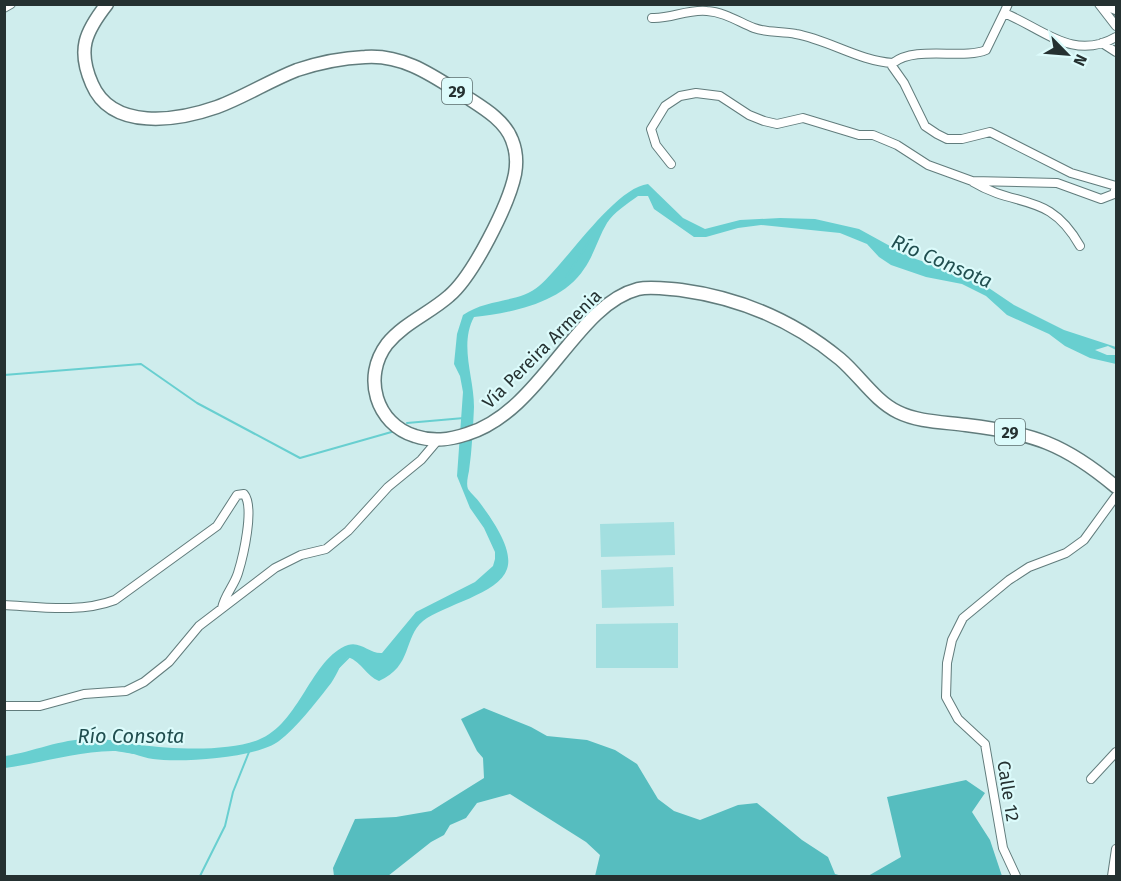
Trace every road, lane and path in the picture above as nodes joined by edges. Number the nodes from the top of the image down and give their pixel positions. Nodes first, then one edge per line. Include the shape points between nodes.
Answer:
1 (11, 4) edge
2 (107, 4) edge
3 (1008, 4) edge
4 (1101, 4) edge
5 (4, 8) edge
6 (1116, 9) edge
7 (1004, 13) junction
8 (652, 18) dead end
9 (1116, 26) edge
10 (1116, 37) edge
11 (1102, 43) junction
12 (1116, 52) edge
13 (893, 63) junction
14 (671, 164) dead end
15 (972, 181) junction
16 (1116, 186) edge
17 (1080, 246) dead end
18 (438, 440) junction
19 (1116, 488) edge
20 (1116, 496) edge
21 (4, 604) edge
22 (222, 608) junction
23 (4, 706) edge
24 (1116, 752) edge
25 (1091, 778) dead end
26 (1116, 849) edge
27 (1016, 876) edge
28 (1112, 876) edge

1 - 5 street
2 - 18 main road, 29 via 85,40 84,59 95,93 127,116 154,118 203,111 299,70 371,56 416,66 484,108 507,129 515,150 516,171 479,258 450,296 391,340 374,371 377,401 391,422 417,437
3 - 7 street
4 - 6 main road
4 - 9 street
7 - 11 street via 1053,40 1075,46
7 - 13 street via 986,50 980,53 937,52
8 - 13 street via 667,19 706,10 756,29 795,33 832,48
10 - 11 street
11 - 12 street
13 - 16 street via 925,126 937,135 962,139 990,132 1071,173
14 - 15 street via 656,145 651,129 665,106 680,96 696,93 720,96 749,115 777,124 803,118 859,135 873,135 928,165
15 - 16 street via 1057,183 1101,199 1114,194
15 - 17 street via 1042,205 1068,228
18 - 19 main road, Vía Pereira Armenia / 29 via 494,423 522,401 588,325 615,301 643,288 667,289 738,302 781,321 818,342 885,404 902,414 1049,441 1079,458
18 - 22 street via 326,549 288,560
20 - 27 street, Calle 12 via 1084,540 1066,554 1029,567 963,618 952,640 946,697 958,719 985,744 1003,848
21 - 22 street via 73,608 115,600 217,526 237,495 244,494 249,504 248,522 237,575
22 - 23 street via 199,626 169,662 126,691 84,694 26,709
24 - 25 street
26 - 28 street

